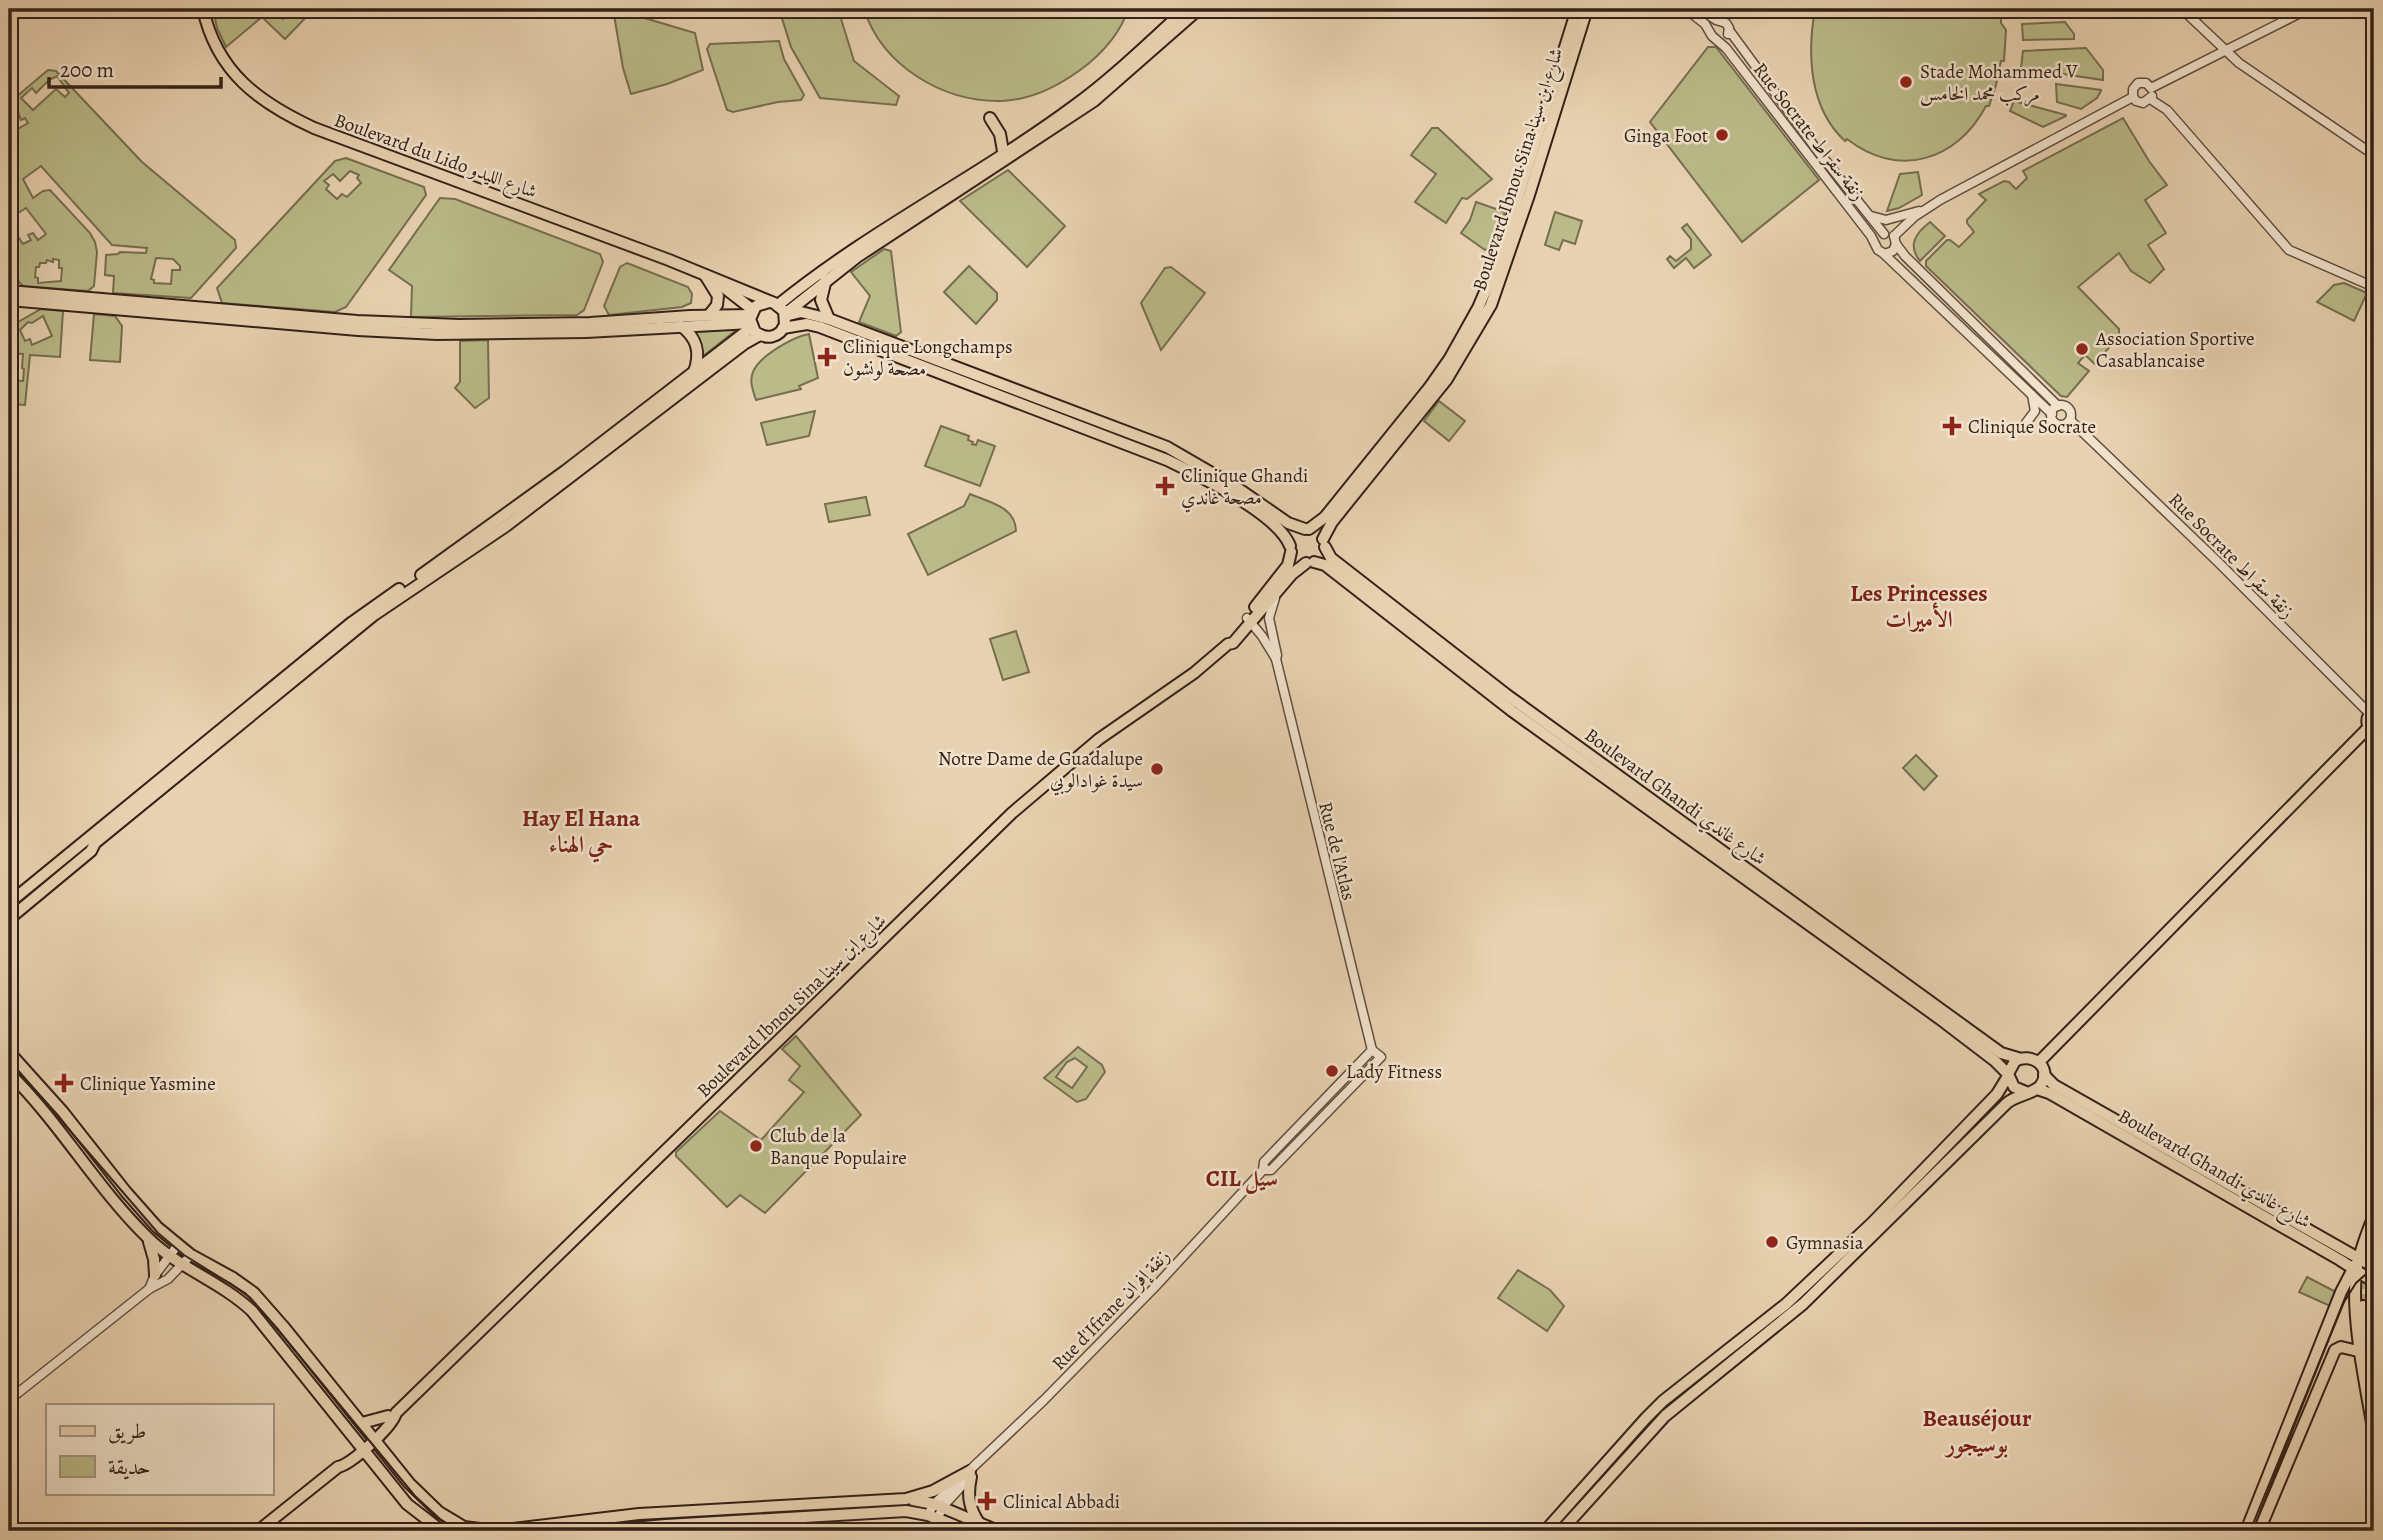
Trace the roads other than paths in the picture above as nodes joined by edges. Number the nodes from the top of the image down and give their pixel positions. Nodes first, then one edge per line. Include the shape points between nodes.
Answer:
1 (203, 9) edge
2 (1186, 9) edge
3 (1199, 9) edge
4 (1577, 9) edge
5 (1587, 9) edge
6 (1686, 9) edge
7 (1700, 9) edge
8 (2182, 9) edge
9 (2308, 9) edge
10 (1716, 20) junction
11 (1710, 30) junction
12 (1729, 30) junction
13 (1716, 38) junction
14 (2224, 51) junction
15 (2151, 88) junction
16 (2133, 97) junction
17 (2150, 99) junction
18 (990, 118) dead end
19 (1796, 122) junction
20 (1788, 128) junction
21 (2374, 155) edge
22 (1004, 157) junction
23 (1926, 209) junction
24 (1868, 214) junction
25 (1891, 238) junction
26 (1876, 245) junction
27 (1883, 253) junction
28 (705, 275) junction
29 (827, 279) junction
30 (2374, 287) edge
31 (9, 290) edge
32 (9, 300) edge
33 (779, 309) junction
34 (709, 315) junction
35 (752, 319) junction
36 (829, 319) junction
37 (681, 326) junction
38 (783, 328) junction
39 (760, 335) junction
40 (693, 373) junction
41 (2031, 392) junction
42 (2058, 406) junction
43 (2052, 414) junction
44 (2070, 420) junction
45 (2026, 423) dead end
46 (1308, 528) junction
47 (1324, 543) junction
48 (1291, 549) junction
49 (1310, 562) junction
50 (1280, 588) junction
51 (1249, 621) junction
52 (1276, 659) junction
53 (2372, 713) edge
54 (2372, 729) edge
55 (95, 843) junction
56 (72, 849) junction
57 (9, 896) edge
58 (9, 903) edge
59 (9, 911) edge
60 (9, 919) edge
61 (1372, 1050) junction
62 (9, 1052) edge
63 (2018, 1059) junction
64 (2039, 1062) junction
65 (9, 1073) edge
66 (2008, 1075) junction
67 (2044, 1075) junction
68 (2031, 1091) junction
69 (1263, 1170) junction
70 (2374, 1214) edge
71 (148, 1239) junction
72 (177, 1246) junction
73 (191, 1255) junction
74 (168, 1256) junction
75 (182, 1266) junction
76 (2356, 1266) junction
77 (2374, 1267) edge
78 (155, 1275) junction
79 (2374, 1282) edge
80 (149, 1289) junction
81 (2374, 1335) edge
82 (2361, 1352) junction
83 (2374, 1382) edge
84 (9, 1400) edge
85 (392, 1415) junction
86 (362, 1423) junction
87 (2374, 1436) edge
88 (372, 1437) junction
89 (361, 1447) junction
90 (973, 1471) junction
91 (906, 1499) junction
92 (939, 1506) junction
93 (933, 1516) junction
94 (978, 1523) junction
95 (258, 1531) edge
96 (442, 1531) edge
97 (479, 1531) edge
98 (598, 1531) edge
99 (968, 1531) edge
100 (998, 1531) edge
101 (1545, 1531) edge
102 (1561, 1531) edge
103 (2246, 1531) edge
104 (2259, 1531) edge

1 - 28 main road, Boulevard du Lido شارع الليدو via 213,42 228,67 260,99 282,113
2 - 22 main road via 1088,96
3 - 22 main road via 1094,101
4 - 46 main road, Boulevard Ibnou Sina شارع ابن سينا via 1497,264 1478,308 1429,388 1325,517
5 - 47 main road, Boulevard Ibnou Sina شارع ابن سينا via 1491,305 1447,379 1332,522
6 - 11 street
7 - 10 street
8 - 14 street
9 - 14 street
10 - 11 street
10 - 12 street via 1725,22
11 - 13 street
12 - 13 street via 1724,38
12 - 19 street, Rue Socrate زنقة سقراط
13 - 20 street, Rue Socrate زنقة سقراط
14 - 15 street
14 - 21 street
15 - 16 street via 2138,83
15 - 17 street
16 - 17 street via 2141,103
16 - 23 street
17 - 30 street via 2167,110 2289,250
18 - 22 main road via 1000,134
19 - 20 street
19 - 24 street, Rue Socrate زنقة سقراط
20 - 26 street, Rue Socrate زنقة سقراط
22 - 29 main road
22 - 33 main road via 876,235
23 - 24 street via 1886,220
23 - 25 street
24 - 25 street, Rue Socrate زنقة سقراط
25 - 26 street via 1879,237
25 - 27 street via 1891,253
25 - 42 street, Rue Socrate زنقة سقراط
26 - 27 street, Rue Socrate زنقة سقراط
27 - 41 street
28 - 33 main road, Boulevard du Lido شارع الليدو via 744,289
28 - 34 main road via 718,296
28 - 35 main road, Boulevard du Lido شارع الليدو
29 - 33 main road
29 - 36 main road via 821,300
31 - 34 main road via 357,321 459,325
32 - 37 main road via 404,333 482,335
33 - 35 main road via 761,303
33 - 36 main road
33 - 38 main road
34 - 35 main road
35 - 37 main road
35 - 39 main road
35 - 40 main road
36 - 46 main road via 1167,447 1291,525
37 - 40 main road via 697,346
38 - 39 main road via 771,337
38 - 48 main road via 820,327 1157,456 1250,507 1282,532
39 - 55 main road via 506,526 374,615
40 - 56 main road via 511,511 351,623
41 - 43 street
41 - 45 street via 2035,411
42 - 43 street
42 - 44 street via 2069,409
43 - 44 street via 2057,424
44 - 53 street, Rue Socrate زنقة سقراط
46 - 47 main road via 1318,532
46 - 48 main road via 1294,535
47 - 49 main road via 1321,556
47 - 63 main road, Boulevard Ghandi شارع غاندي via 1331,558 1507,695 2001,1053
48 - 49 main road via 1297,559
48 - 51 main road, Boulevard Ibnou Sina شارع ابن سينا via 1288,565
49 - 50 main road, Boulevard Ibnou Sina شارع ابن سينا
49 - 66 main road, Boulevard Ghandi شارع غاندي via 1325,565 1502,703 1928,1011
50 - 51 main road, Boulevard Ibnou Sina شارع ابن سينا
50 - 52 street, Rue de l'Atlas via 1270,614
51 - 52 street, Rue de l'Atlas
51 - 85 main road, Boulevard Ibnou Sina شارع ابن سينا via 1194,673 1099,739 1012,813
52 - 61 street, Rue de l'Atlas
53 - 54 main road via 2367,721
54 - 64 main road
55 - 59 main road
55 - 60 main road
56 - 57 main road
56 - 58 main road
61 - 69 street, Rue d'Ifrane زنقة إفران via 1264,1162
61 - 69 street, Rue d'Ifrane زنقة إفران via 1381,1057 1271,1170
62 - 72 main road
63 - 64 main road via 2029,1057
63 - 66 main road
64 - 67 main road
65 - 71 main road
66 - 68 main road via 2014,1087
66 - 101 main road via 1993,1097 1872,1223 1786,1304 1663,1401
67 - 68 main road
67 - 76 main road, Boulevard Ghandi شارع غاندي
68 - 76 main road, Boulevard Ghandi شارع غاندي via 2049,1093
68 - 102 main road via 2007,1103 1803,1304 1665,1416
69 - 90 street, Rue d'Ifrane زنقة إفران
70 - 76 main road
71 - 74 main road
71 - 78 main road
72 - 73 main road
72 - 74 street
73 - 75 street
73 - 86 main road via 254,1293
74 - 75 main road
74 - 78 street
75 - 80 street
75 - 89 main road via 224,1289 251,1311
76 - 77 main road, Boulevard Ghandi شارع غاندي
76 - 79 main road, Boulevard Ghandi شارع غاندي
76 - 82 main road
76 - 103 main road via 2326,1328
78 - 80 street
80 - 84 street
81 - 83 main road via 2366,1303
82 - 87 main road
82 - 104 main road via 2335,1350
85 - 86 main road
85 - 88 main road, Boulevard Ibnou Sina شارع ابن سينا via 395,1419
86 - 88 main road
88 - 89 main road, Boulevard Ibnou Sina شارع ابن سينا
88 - 97 main road via 427,1502 447,1518
89 - 95 main road, Boulevard Ibnou Sina شارع ابن سينا via 346,1465
89 - 96 main road via 407,1504
90 - 91 main road
90 - 92 street, Rue d'Ifrane زنقة إفران
90 - 94 main road via 968,1493
91 - 92 main road
91 - 97 main road via 639,1514
92 - 93 street, Rue d'Ifrane زنقة إفران
92 - 94 main road
93 - 98 main road via 906,1511
93 - 99 main road
94 - 100 main road

